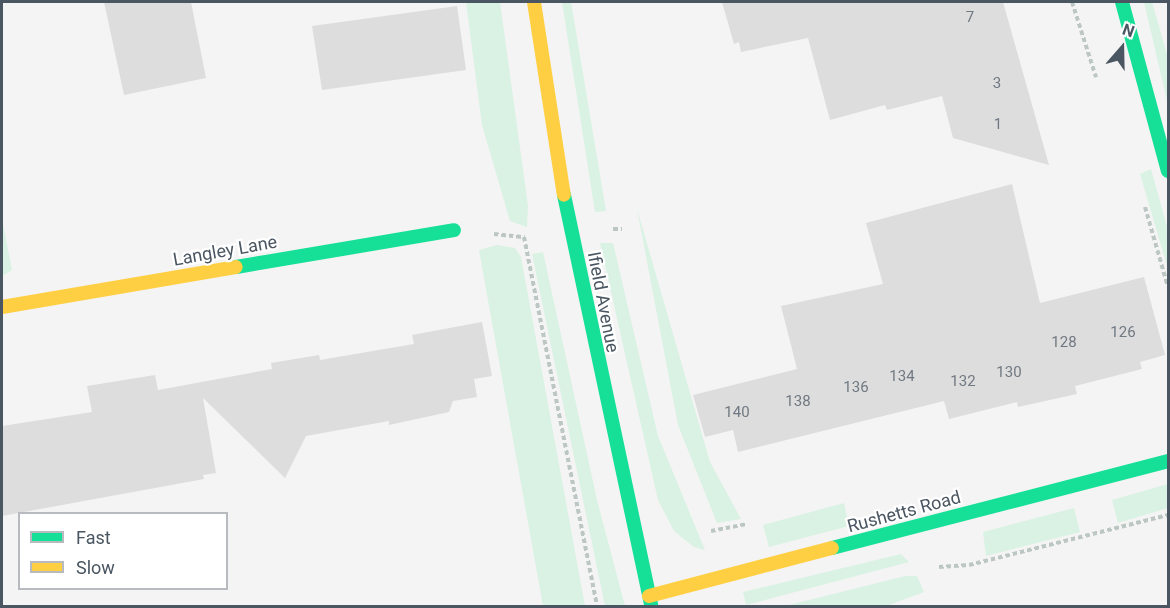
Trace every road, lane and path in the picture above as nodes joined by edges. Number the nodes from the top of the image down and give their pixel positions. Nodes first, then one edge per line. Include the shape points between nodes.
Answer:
1 (534, 2) edge
2 (1122, 2) edge
3 (1168, 171) edge
4 (454, 230) joint
5 (570, 232) junction
6 (524, 237) junction
7 (2, 307) edge
8 (1168, 461) edge
9 (1168, 514) edge
10 (936, 567) dead end
11 (650, 602) edge
12 (597, 606) edge

1 - 5 street, Ifield Avenue
2 - 3 street
4 - 6 path
4 - 7 street, Langley Lane
5 - 6 path
5 - 11 street, Ifield Avenue
6 - 12 path
8 - 11 street, Rushetts Road
9 - 10 path via 969,565

